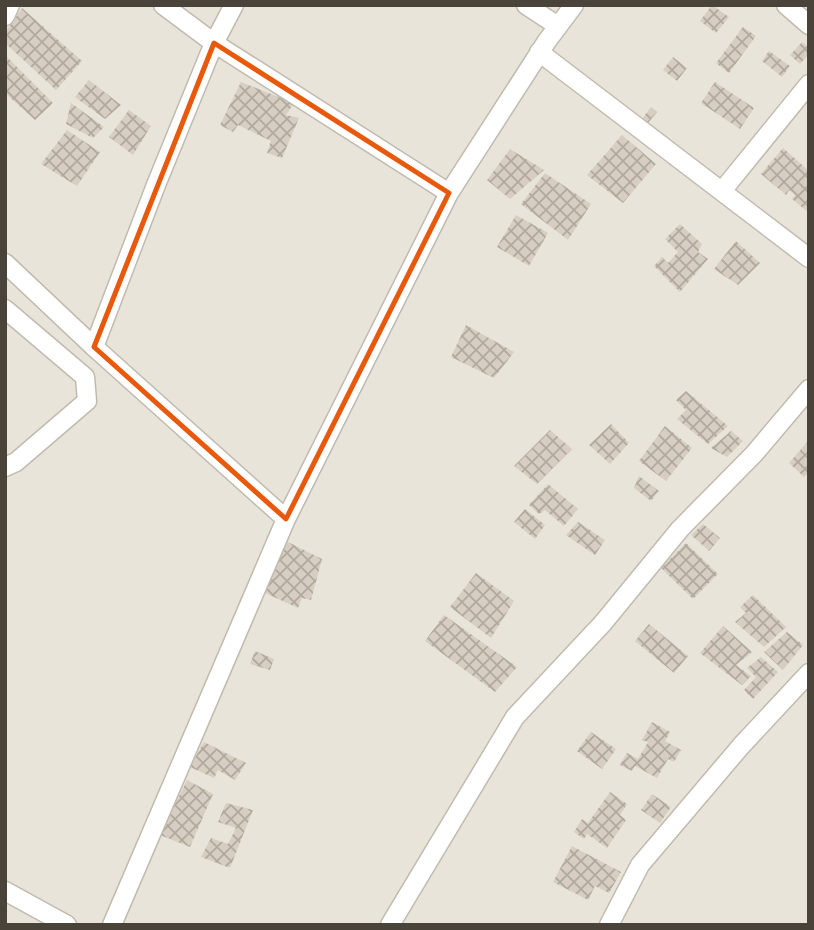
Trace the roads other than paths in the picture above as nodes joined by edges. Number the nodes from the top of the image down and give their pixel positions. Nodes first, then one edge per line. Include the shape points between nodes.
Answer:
1 (10, 5) edge
2 (163, 5) edge
3 (234, 5) edge
4 (526, 5) edge
5 (574, 5) edge
6 (786, 5) edge
7 (5, 16) edge
8 (809, 25) edge
9 (558, 26) junction
10 (214, 43) junction
11 (539, 52) junction
12 (809, 84) edge
13 (722, 191) junction
14 (449, 193) junction
15 (809, 258) edge
16 (5, 263) edge
17 (5, 309) edge
18 (94, 347) junction
19 (809, 389) edge
20 (5, 467) edge
21 (286, 519) junction
22 (809, 673) edge
23 (5, 891) edge
24 (67, 925) edge
25 (112, 925) edge
26 (390, 925) edge
27 (609, 925) edge

1 - 7 street
2 - 10 street
3 - 10 street
4 - 9 street
5 - 9 street
6 - 8 street
9 - 11 street
10 - 14 street
10 - 18 street
11 - 13 street
11 - 14 street
12 - 13 street
13 - 15 street
14 - 21 street
16 - 18 street
17 - 20 street via 85,377 87,401
18 - 21 street
19 - 26 street via 515,717
21 - 25 street
22 - 27 street via 640,865
23 - 24 street

